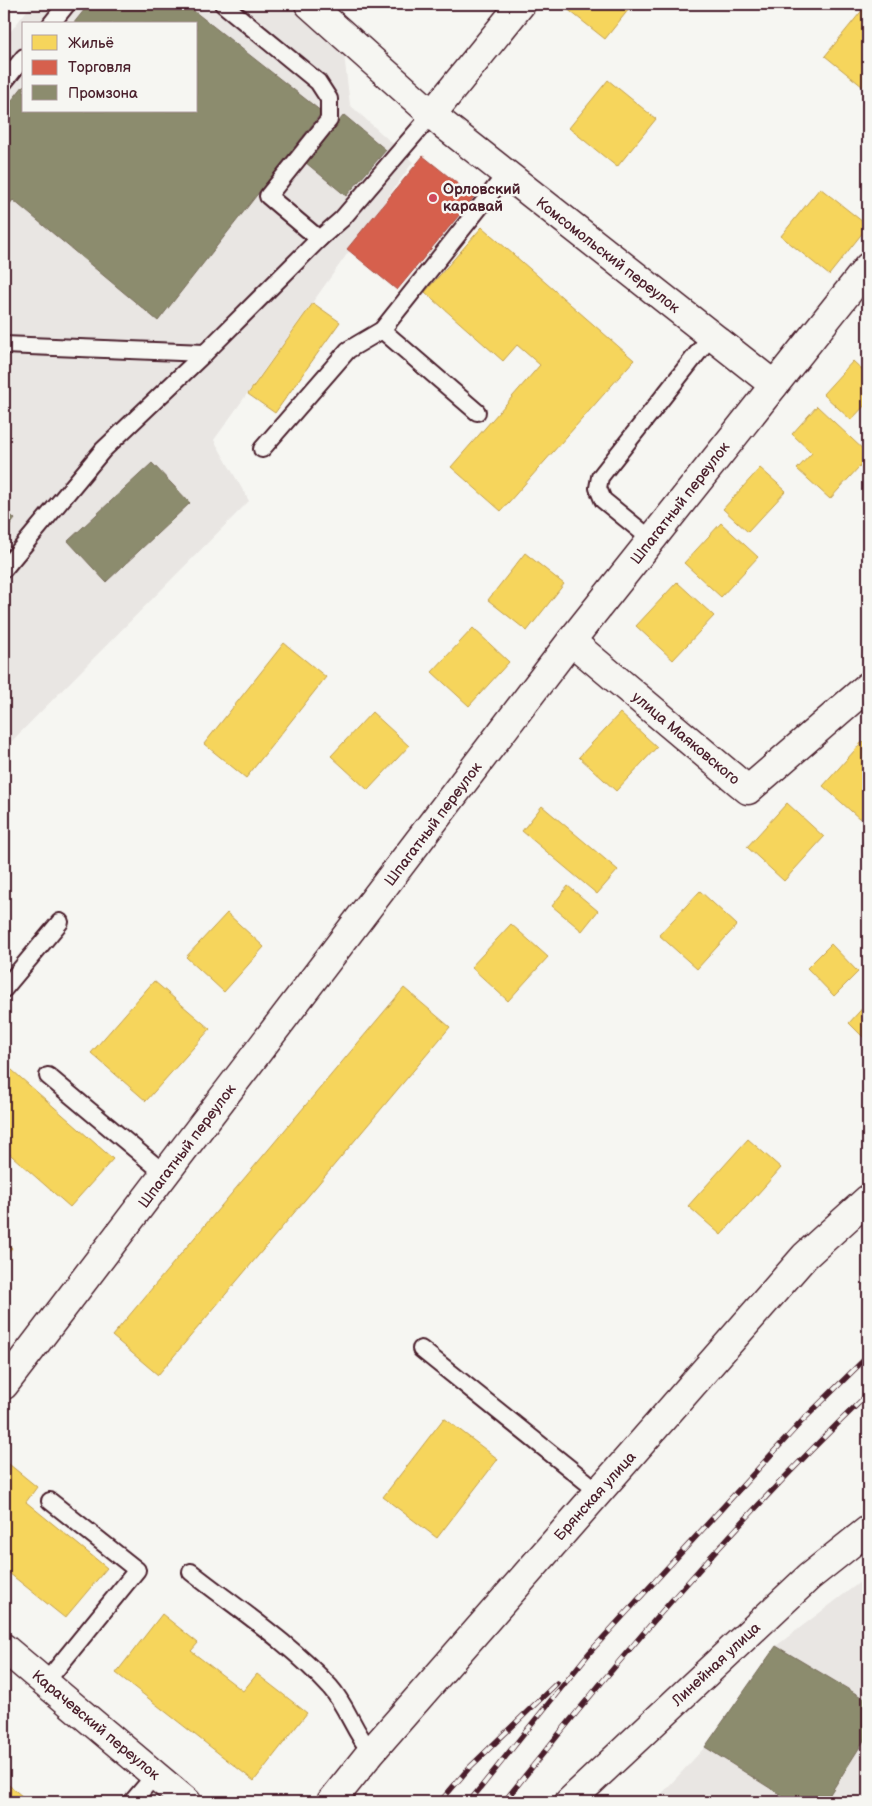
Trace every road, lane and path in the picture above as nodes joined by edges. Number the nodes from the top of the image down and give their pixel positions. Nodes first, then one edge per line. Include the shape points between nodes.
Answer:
1 (67, 4) edge
2 (223, 4) edge
3 (522, 4) edge
4 (319, 7) edge
5 (53, 22) edge
6 (22, 60) edge
7 (4, 82) edge
8 (432, 114) junction
9 (506, 174) junction
10 (319, 239) junction
11 (868, 267) edge
12 (382, 330) junction
13 (711, 336) junction
14 (4, 345) edge
15 (205, 353) junction
16 (774, 385) junction
17 (477, 412) dead end
18 (262, 449) dead end
19 (652, 540) junction
20 (4, 569) edge
21 (572, 641) junction
22 (868, 686) edge
23 (60, 922) dead end
24 (4, 989) edge
25 (48, 1076) dead end
26 (165, 1174) junction
27 (868, 1199) edge
28 (421, 1349) dead end
29 (4, 1385) edge
30 (599, 1492) junction
31 (50, 1500) dead end
32 (868, 1530) edge
33 (191, 1572) dead end
34 (4, 1648) edge
35 (46, 1683) junction
36 (371, 1752) junction
37 (155, 1775) junction
38 (132, 1802) edge
39 (187, 1802) edge
40 (331, 1802) edge
41 (569, 1802) edge

1 - 5 lane
2 - 10 lane via 318,82 329,99 329,120 268,196
3 - 8 street
4 - 8 street, Комсомольский переулок
6 - 7 lane
8 - 9 street, Комсомольский переулок
8 - 10 lane via 342,219
9 - 12 lane
9 - 13 street, Комсомольский переулок
10 - 15 lane
11 - 16 street, Шпагатный переулок
12 - 17 lane
12 - 18 lane via 348,350
13 - 16 street, Комсомольский переулок
13 - 19 lane via 600,477 598,488 603,500
14 - 15 lane
15 - 20 lane via 103,450
16 - 19 street, Шпагатный переулок
19 - 21 street, Шпагатный переулок
21 - 22 street, улица Маяковского via 748,790
21 - 26 street, Шпагатный переулок
23 - 24 lane
25 - 26 lane
26 - 29 street, Шпагатный переулок
27 - 30 street, Брянская улица via 805,1256
28 - 30 lane
30 - 36 street, Брянская улица
31 - 35 lane via 137,1570
32 - 41 street, Линейная улица via 809,1577
33 - 36 lane via 299,1656 332,1689 360,1739
34 - 35 street, Карачевский переулок
35 - 37 street, Карачевский переулок
36 - 40 street, Брянская улица
37 - 38 lane
37 - 39 street, Карачевский переулок

